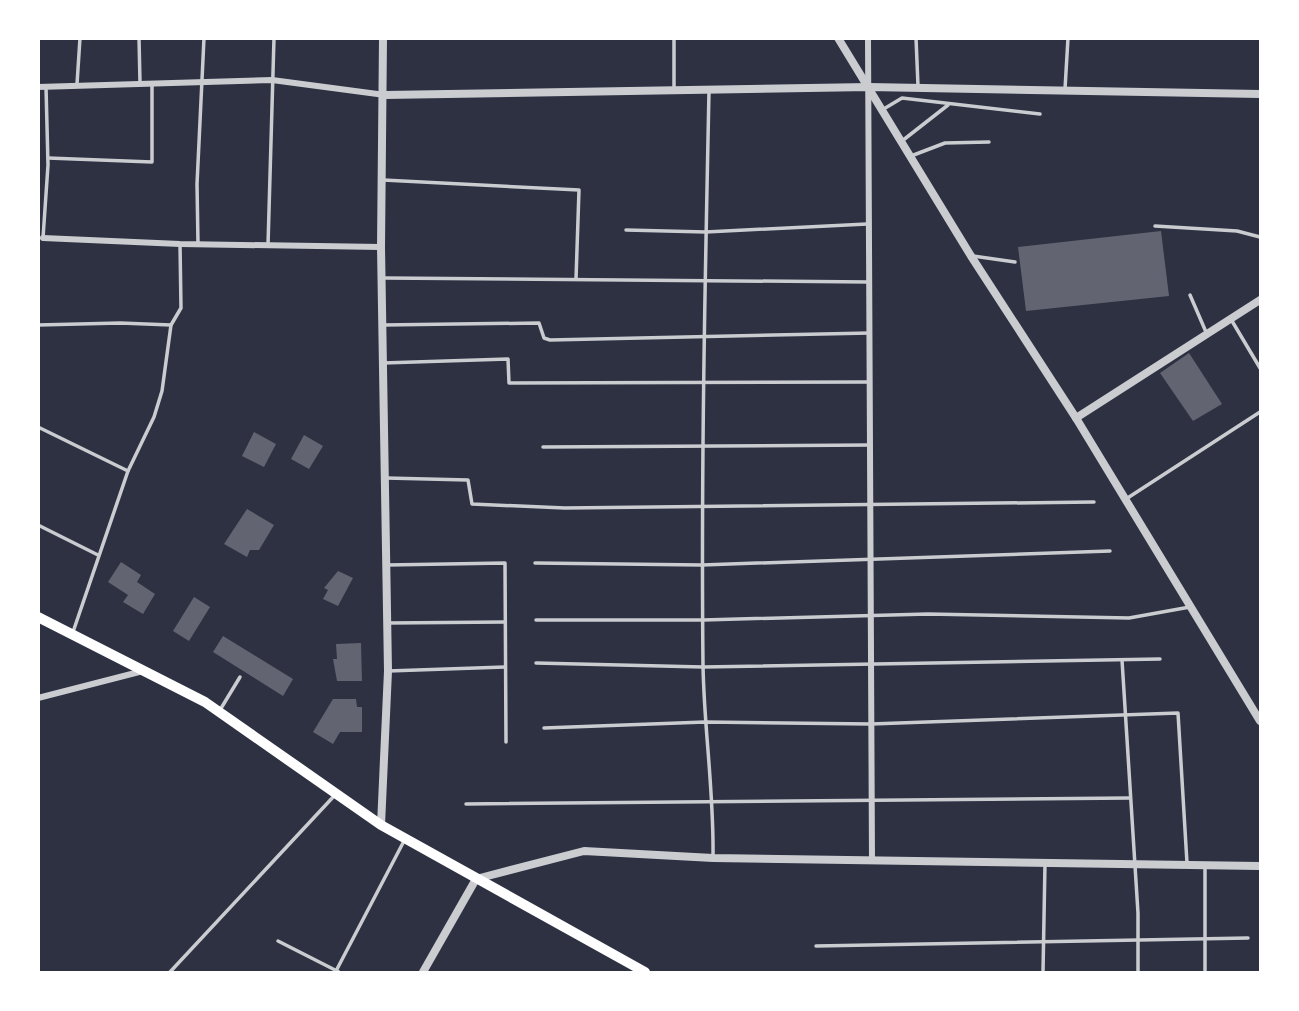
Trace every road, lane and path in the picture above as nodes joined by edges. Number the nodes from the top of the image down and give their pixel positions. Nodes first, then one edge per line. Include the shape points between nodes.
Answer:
1 (79, 38) edge
2 (139, 38) edge
3 (204, 38) edge
4 (274, 38) edge
5 (383, 38) edge
6 (674, 38) edge
7 (838, 38) edge
8 (869, 38) edge
9 (916, 38) edge
10 (1068, 38) edge
11 (272, 80) junction
12 (204, 82) junction
13 (140, 83) junction
14 (152, 83) junction
15 (77, 85) junction
16 (42, 87) edge
17 (869, 88) junction
18 (919, 88) junction
19 (674, 90) junction
20 (709, 90) junction
21 (1065, 91) junction
22 (385, 94) junction
23 (1261, 94) edge
24 (950, 104) junction
25 (882, 110) junction
26 (1040, 114) dead end
27 (901, 142) junction
28 (989, 142) dead end
29 (909, 157) junction
30 (48, 158) junction
31 (383, 180) junction
32 (869, 224) junction
33 (1155, 226) dead end
34 (626, 230) dead end
35 (706, 232) junction
36 (43, 237) joint
37 (1261, 237) edge
38 (180, 244) junction
39 (198, 244) junction
40 (268, 245) junction
41 (381, 247) junction
42 (971, 256) junction
43 (1015, 262) dead end
44 (381, 278) junction
45 (576, 279) junction
46 (704, 280) junction
47 (870, 282) junction
48 (1190, 295) dead end
49 (1261, 300) edge
50 (1231, 319) junction
51 (171, 325) junction
52 (382, 325) junction
53 (38, 326) edge
54 (870, 333) junction
55 (1207, 334) junction
56 (702, 335) junction
57 (383, 363) junction
58 (1261, 368) edge
59 (704, 381) junction
60 (870, 382) junction
61 (1261, 412) edge
62 (1076, 418) junction
63 (38, 427) edge
64 (870, 445) junction
65 (543, 447) dead end
66 (704, 448) junction
67 (128, 471) junction
68 (386, 478) junction
69 (1125, 500) junction
70 (870, 502) junction
71 (1094, 502) dead end
72 (704, 506) junction
73 (38, 525) edge
74 (1110, 551) dead end
75 (98, 555) junction
76 (871, 559) junction
77 (535, 563) dead end
78 (387, 565) junction
79 (702, 565) junction
80 (1190, 607) junction
81 (871, 614) junction
82 (38, 617) edge
83 (536, 620) dead end
84 (703, 620) junction
85 (505, 622) junction
86 (387, 623) junction
87 (73, 635) junction
88 (1160, 659) dead end
89 (1122, 660) junction
90 (871, 662) junction
91 (536, 663) dead end
92 (505, 667) junction
93 (703, 667) junction
94 (143, 671) junction
95 (388, 671) junction
96 (240, 677) dead end
97 (38, 698) edge
98 (219, 712) junction
99 (1124, 716) junction
100 (1261, 721) edge
101 (705, 722) junction
102 (871, 724) junction
103 (544, 728) dead end
104 (506, 742) dead end
105 (337, 793) junction
106 (1130, 798) junction
107 (872, 799) junction
108 (714, 800) junction
109 (466, 804) dead end
110 (381, 825) junction
111 (405, 839) junction
112 (713, 858) junction
113 (872, 860) junction
114 (1045, 861) junction
115 (1135, 863) junction
116 (1188, 863) junction
117 (1205, 864) junction
118 (1261, 866) edge
119 (476, 879) junction
120 (1248, 938) dead end
121 (1206, 939) junction
122 (1138, 940) junction
123 (278, 941) dead end
124 (1043, 942) junction
125 (816, 946) dead end
126 (426, 971) edge
127 (170, 972) edge
128 (338, 972) edge
129 (645, 972) edge
130 (1043, 972) edge
131 (1138, 972) edge
132 (1205, 972) edge

1 - 15 lane
2 - 13 lane
3 - 12 lane
4 - 11 lane
5 - 22 street
6 - 19 lane
7 - 17 street
8 - 17 street
9 - 18 lane
10 - 21 lane
11 - 12 street
11 - 22 street
11 - 40 lane
12 - 14 street
12 - 39 lane
13 - 14 street
13 - 15 street
14 - 30 lane via 152,162
15 - 16 street
16 - 30 lane
17 - 18 street
17 - 20 street
17 - 25 street
17 - 32 street
18 - 21 street
19 - 20 street
19 - 22 street
20 - 35 lane
21 - 23 street
22 - 31 street
24 - 25 lane via 902,99
24 - 26 lane
24 - 27 lane
25 - 27 street
27 - 29 street
28 - 29 lane via 945,143
29 - 42 street
30 - 36 lane
31 - 41 street
31 - 45 lane via 579,190
32 - 35 lane
32 - 47 street
33 - 37 lane
34 - 35 lane
35 - 46 lane
36 - 38 street
38 - 39 street
38 - 51 lane via 181,308
39 - 40 street
40 - 41 street
41 - 44 street
42 - 43 lane
42 - 62 street
44 - 45 lane
44 - 52 street
45 - 46 lane
46 - 47 lane
46 - 56 lane
47 - 54 street
48 - 55 lane
49 - 50 street
50 - 55 street
50 - 58 lane
51 - 53 lane
51 - 67 lane via 162,391
52 - 56 lane via 539,323 544,338 550,340
52 - 57 street
54 - 56 lane
54 - 60 street
55 - 62 street
56 - 59 lane
57 - 59 lane via 508,359 509,383
57 - 68 street
59 - 60 lane
59 - 66 lane
60 - 64 street
61 - 69 lane
62 - 69 street
63 - 67 lane
64 - 66 lane
64 - 70 street
65 - 66 lane
66 - 72 lane
67 - 75 lane
68 - 72 lane via 468,480 472,504
68 - 78 street
69 - 80 street
70 - 71 lane
70 - 72 lane
70 - 76 street
72 - 79 lane
73 - 75 lane
74 - 76 lane
75 - 87 lane
76 - 79 lane
76 - 81 street
77 - 79 lane
78 - 85 lane via 505,563
78 - 86 street
79 - 84 lane
80 - 81 lane via 1129,618
80 - 100 street
81 - 84 lane
81 - 90 street
82 - 87 main road
83 - 84 lane
84 - 93 lane
85 - 86 lane
85 - 92 lane
86 - 95 street
87 - 94 main road
88 - 89 lane
89 - 90 lane
89 - 99 lane
90 - 93 lane
90 - 102 street
91 - 93 lane
92 - 95 lane
92 - 104 lane
93 - 101 lane
94 - 97 street
94 - 98 main road
95 - 110 street
96 - 98 lane
98 - 105 main road
99 - 102 lane
99 - 106 lane
99 - 116 lane via 1178,713
101 - 102 lane
101 - 103 lane
101 - 108 lane
102 - 107 street
105 - 110 main road
105 - 127 lane
106 - 107 lane
106 - 115 lane
107 - 108 lane
107 - 113 street
108 - 109 lane
108 - 112 lane
110 - 111 main road
111 - 119 main road
111 - 128 lane
112 - 113 street
112 - 119 street via 584,851
113 - 114 street
114 - 115 street
114 - 124 lane
115 - 116 street
115 - 122 lane
116 - 117 street
117 - 118 street
117 - 121 lane
119 - 126 street
119 - 129 main road
120 - 121 lane
121 - 122 lane
121 - 132 lane
122 - 124 lane
122 - 131 lane
123 - 128 lane
124 - 125 lane
124 - 130 lane

